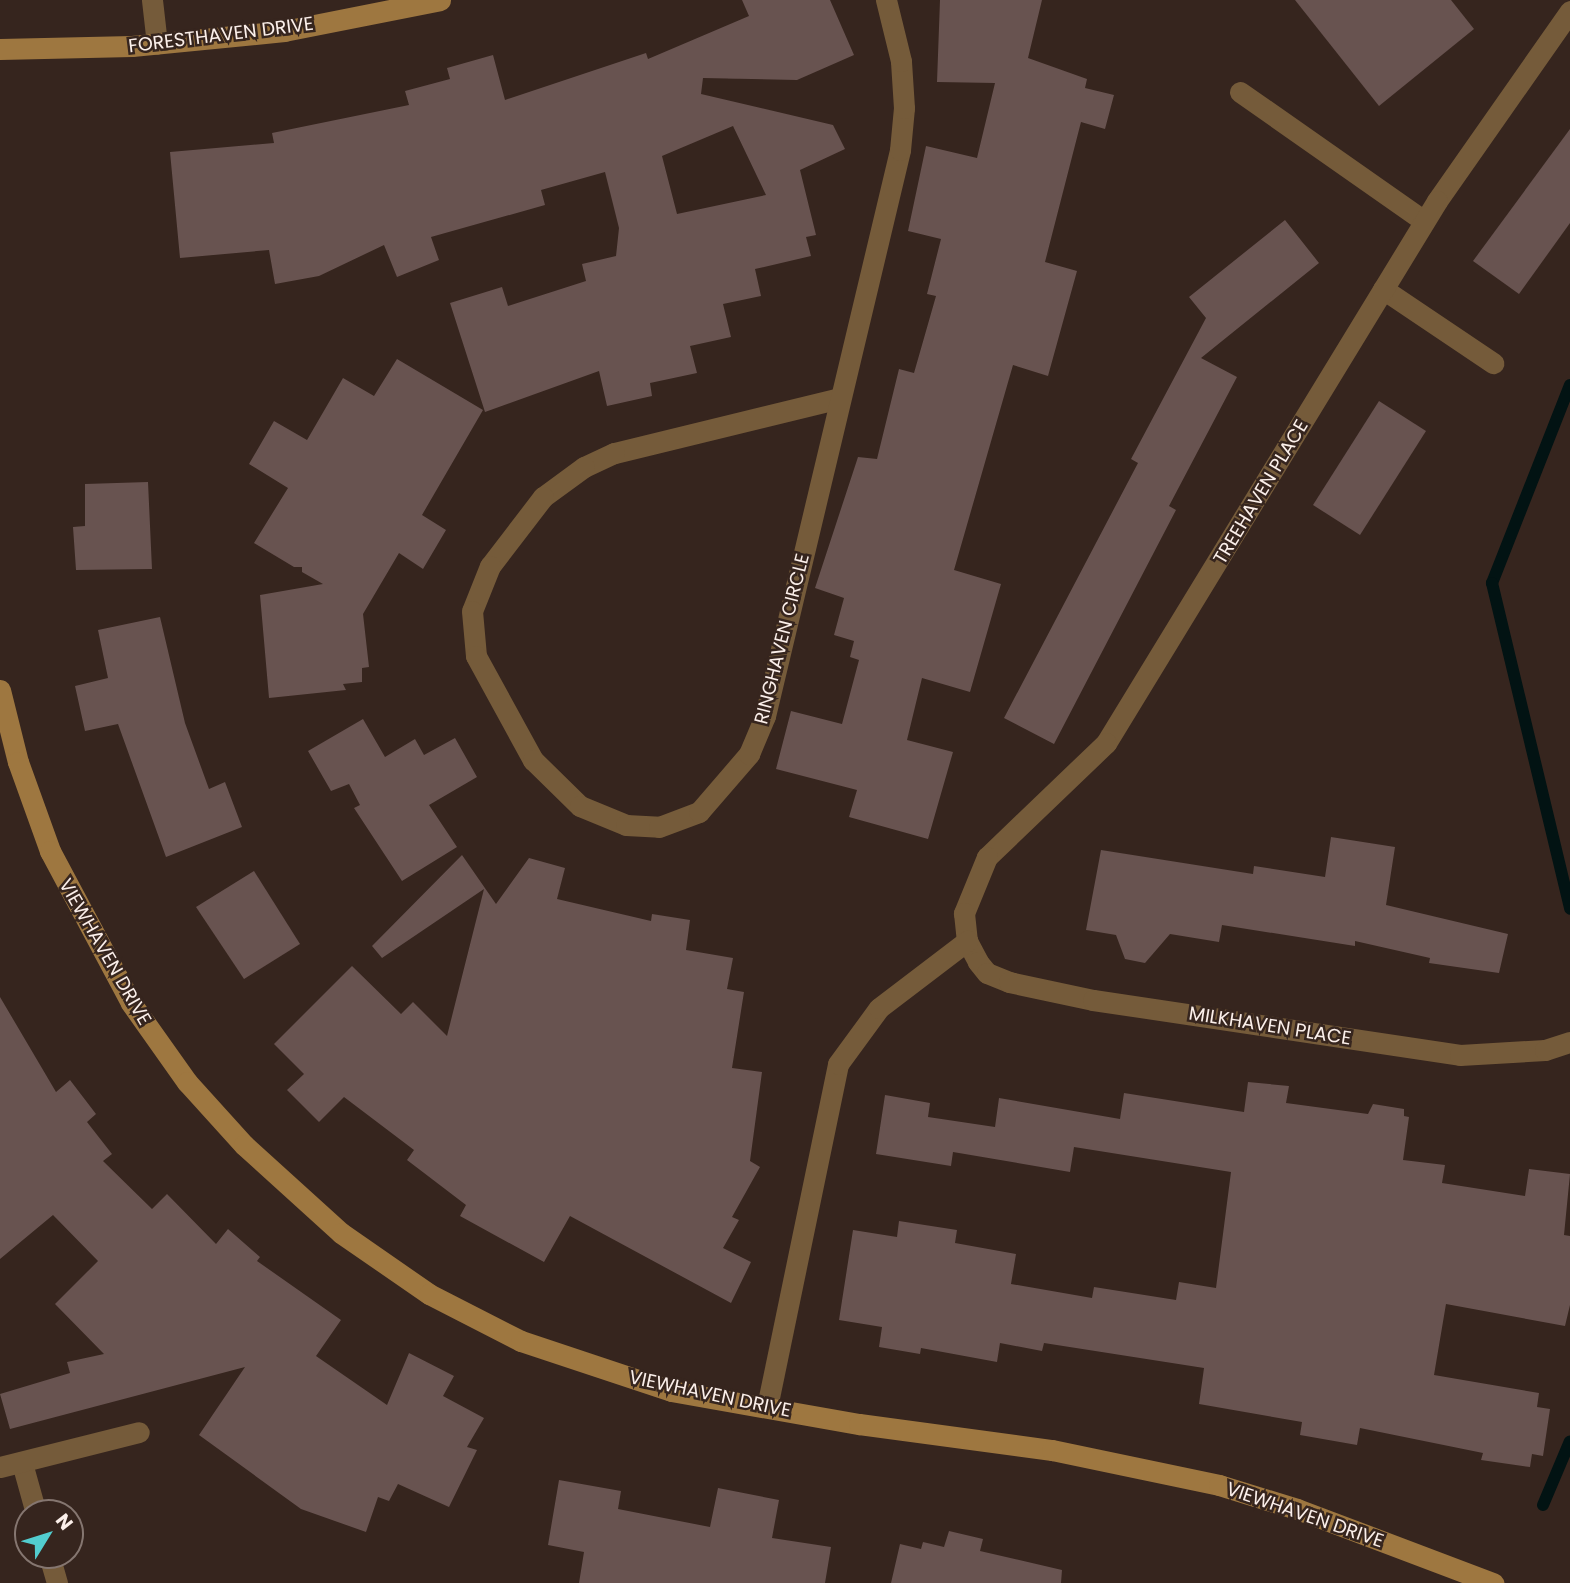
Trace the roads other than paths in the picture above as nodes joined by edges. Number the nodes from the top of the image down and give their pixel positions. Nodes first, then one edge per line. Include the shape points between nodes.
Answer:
1 (152, 0) edge
2 (440, 0) edge
3 (886, 0) edge
4 (1570, 11) edge
5 (157, 44) junction
6 (0, 49) edge
7 (1240, 92) dead end
8 (1424, 221) junction
9 (1383, 289) junction
10 (1493, 363) dead end
11 (840, 398) junction
12 (0, 690) edge
13 (967, 941) junction
14 (978, 962) joint
15 (1570, 1042) edge
16 (767, 1407) junction
17 (139, 1432) dead end
18 (22, 1463) junction
19 (0, 1467) edge
20 (32, 1499) edge
21 (1493, 1583) edge

1 - 5 street
2 - 5 street, FORESTHAVEN DRIVE via 284,30
3 - 11 street, RINGHAVEN CIRCLE via 901,61 904,108 900,150
4 - 8 street, TREEHAVEN PLACE
5 - 6 street, FORESTHAVEN DRIVE
7 - 8 street
8 - 9 street, TREEHAVEN PLACE
9 - 10 street
9 - 13 street, TREEHAVEN PLACE via 1106,743 987,857 964,913
11 - 11 street, RINGHAVEN CIRCLE via 614,453 584,467 543,497 490,566 472,611 476,656 533,760 580,806 626,825 659,827 699,812 749,754 765,716
12 - 16 street, VIEWHAVEN DRIVE via 45,838 81,916 131,1003 187,1082 244,1145 341,1233 429,1294 520,1341 671,1391
13 - 14 street, TREEHAVEN PLACE
13 - 16 street via 879,1008 838,1064
14 - 15 street, MILKHAVEN PLACE via 988,973 1009,982 1093,1000 1460,1055 1545,1050
16 - 21 street, VIEWHAVEN DRIVE via 1052,1450 1219,1485 1297,1509
17 - 18 street
18 - 19 street
18 - 20 street

